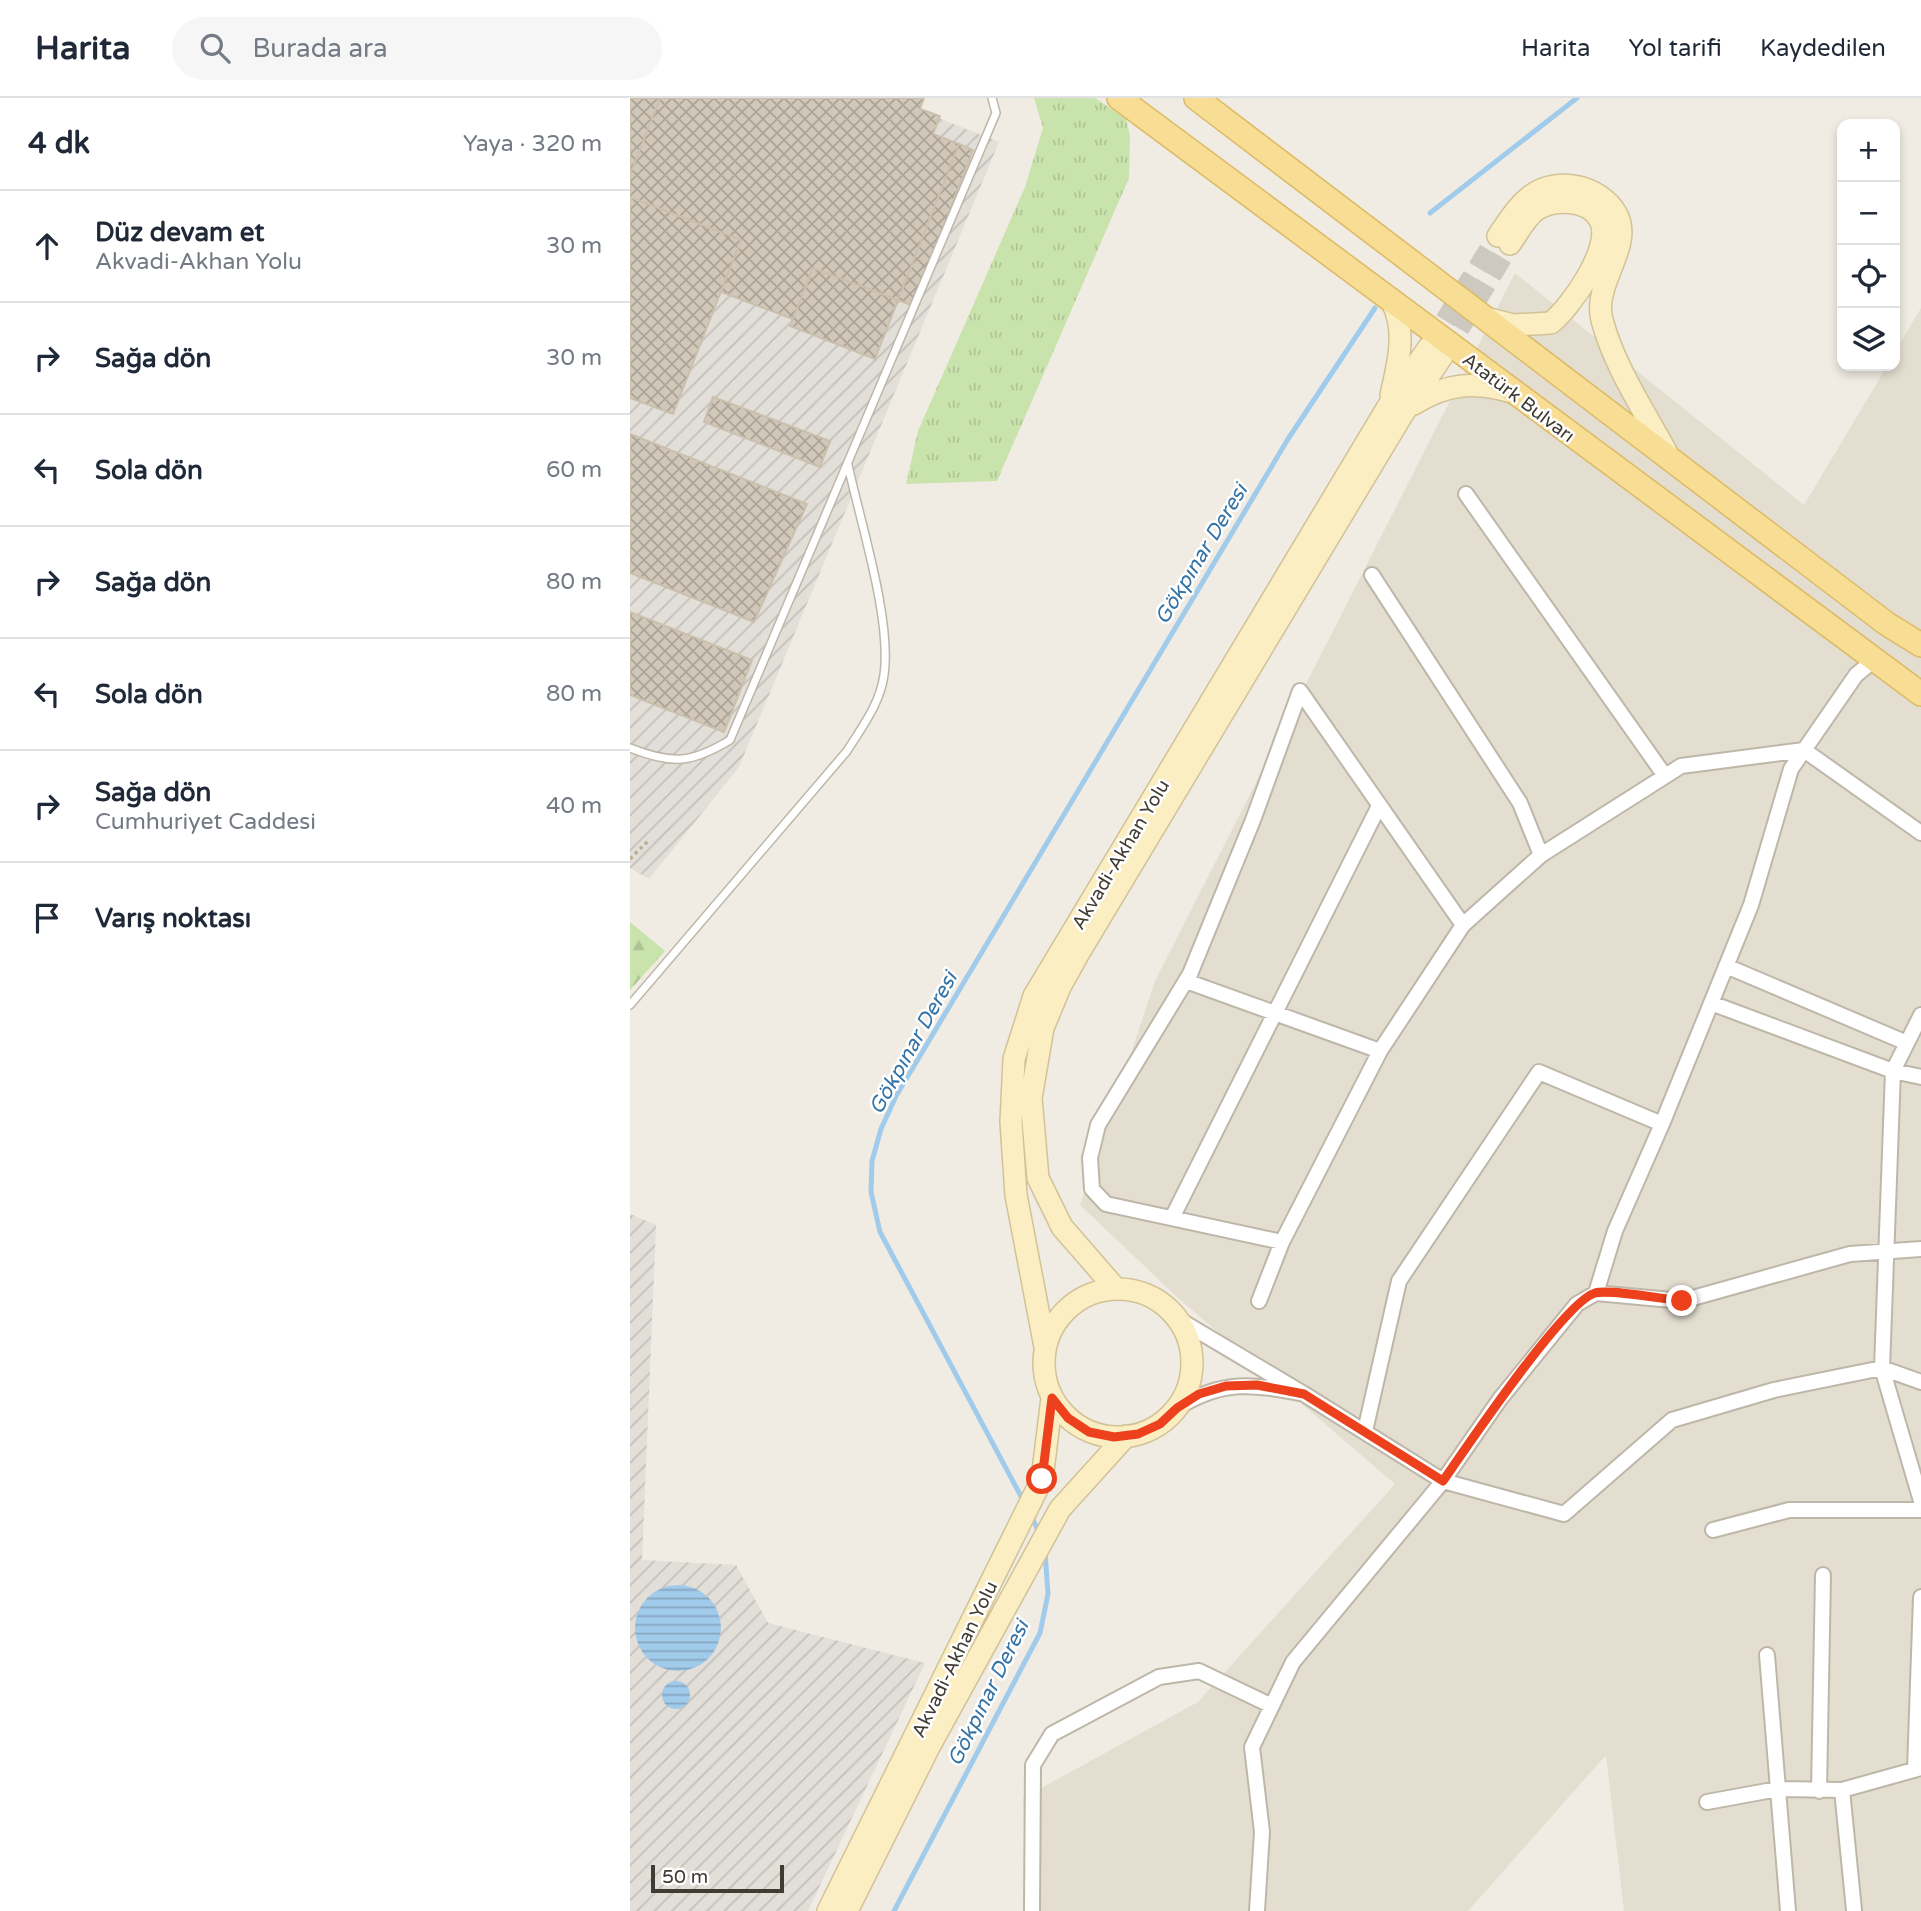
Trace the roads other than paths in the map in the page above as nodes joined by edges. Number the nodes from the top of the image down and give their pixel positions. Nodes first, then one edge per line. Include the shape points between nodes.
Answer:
1 (992, 98) edge
2 (1119, 98) edge
3 (1196, 98) edge
4 (1392, 302) junction
5 (1485, 318) junction
6 (1436, 351) tunnel mouth
7 (1512, 391) junction
8 (1395, 410) junction
9 (1670, 459) junction
10 (847, 464) junction
11 (1466, 494) dead end
12 (1372, 575) dead end
13 (1921, 645) edge
14 (1874, 660) junction
15 (1921, 694) edge
16 (630, 748) edge
17 (1804, 750) junction
18 (1665, 776) junction
19 (1379, 806) junction
20 (1921, 834) edge
21 (1541, 855) junction
22 (1463, 925) junction
23 (1726, 966) junction
24 (1186, 981) junction
25 (1711, 1003) junction
26 (630, 1005) edge
27 (1274, 1012) junction
28 (1921, 1015) edge
29 (1907, 1043) junction
30 (1380, 1051) junction
31 (1893, 1071) junction
32 (1921, 1077) edge
33 (1662, 1124) junction
34 (1172, 1218) junction
35 (1282, 1242) junction
36 (1887, 1249) junction
37 (1921, 1249) edge
38 (1116, 1289) junction
39 (1596, 1293) junction
40 (1259, 1301) dead end
41 (1178, 1319) junction
42 (1045, 1347) junction
43 (1882, 1368) junction
44 (1921, 1382) edge
45 (1304, 1394) junction
46 (1052, 1398) junction
47 (1177, 1408) junction
48 (1365, 1431) junction
49 (1126, 1436) junction
50 (1443, 1481) junction
51 (1921, 1500) edge
52 (1921, 1510) edge
53 (1713, 1530) dead end
54 (1823, 1575) dead end
55 (1921, 1598) edge
56 (1767, 1655) dead end
57 (1272, 1706) junction
58 (1918, 1768) edge
59 (1778, 1789) junction
60 (1842, 1790) junction
61 (1819, 1791) junction
62 (1707, 1802) dead end
63 (1854, 1910) edge
64 (828, 1911) edge
65 (847, 1911) edge
66 (1032, 1911) edge
67 (1257, 1911) edge
68 (1788, 1911) edge

1 - 10 lane via 996,113
2 - 4 main road, Atatürk Bulvarı
3 - 5 main road
4 - 7 main road, Atatürk Bulvarı
4 - 8 main road via 1401,333
5 - 9 main road
5 - 9 main road via 1513,325 1551,323 1573,300 1600,247 1600,220 1574,202 1537,209 1504,240 1533,194 1579,186 1602,197 1617,215 1620,236 1600,298 1601,318
6 - 8 main road
7 - 8 main road via 1491,385 1449,386
7 - 14 main road, Atatürk Bulvarı
8 - 38 main road, Akvadi-Akhan Yolu via 1080,951 1043,1028 1031,1098 1038,1178 1062,1227
8 - 42 main road, Akvadi-Akhan Yolu via 1034,996 1014,1059 1011,1122 1016,1195
9 - 13 main road
10 - 16 lane via 730,740 702,757 680,760
10 - 26 lane via 884,625 884,674 875,707 847,751
11 - 18 street
12 - 21 street via 1520,803
14 - 15 main road, Atatürk Bulvarı
14 - 17 street via 1856,675
17 - 18 street via 1681,766
17 - 20 street
17 - 23 street via 1791,769 1751,905
18 - 21 street
19 - 22 street
19 - 24 street via 1300,691
19 - 27 street
21 - 22 street
22 - 30 street
23 - 25 street
23 - 29 street
24 - 27 street
24 - 34 street via 1098,1125 1090,1158 1092,1189 1106,1204
25 - 31 street
25 - 33 street
27 - 30 street
27 - 34 street
28 - 29 street
29 - 31 street
30 - 35 street
31 - 32 street
31 - 36 street
33 - 39 street via 1615,1231
33 - 48 street via 1539,1072 1399,1281
34 - 35 street
35 - 40 street
36 - 37 street
36 - 39 street via 1850,1254 1682,1301
36 - 43 street
38 - 41 main road via 1140,1292
38 - 42 main road via 1093,1293 1072,1304 1055,1324
39 - 50 street via 1577,1304 1500,1399
41 - 45 street
41 - 47 main road via 1192,1364 1188,1387
42 - 46 main road via 1044,1373
43 - 44 street
43 - 50 street via 1774,1390 1672,1420 1564,1514
43 - 51 street
45 - 47 street via 1257,1385 1226,1386 1199,1394
45 - 48 street
46 - 49 main road via 1068,1418 1089,1432
46 - 64 main road, Akvadi-Akhan Yolu via 1042,1479
47 - 49 main road via 1160,1424
48 - 50 street
49 - 65 main road, Akvadi-Akhan Yolu via 1059,1509
50 - 57 street via 1293,1662
52 - 53 street via 1789,1510
54 - 61 street
55 - 58 street
56 - 59 street
57 - 66 street via 1199,1671 1159,1676 1052,1734 1033,1765
57 - 67 street via 1252,1747 1262,1832
58 - 60 street
59 - 61 street
59 - 62 street
59 - 68 street
60 - 61 street
60 - 63 street

